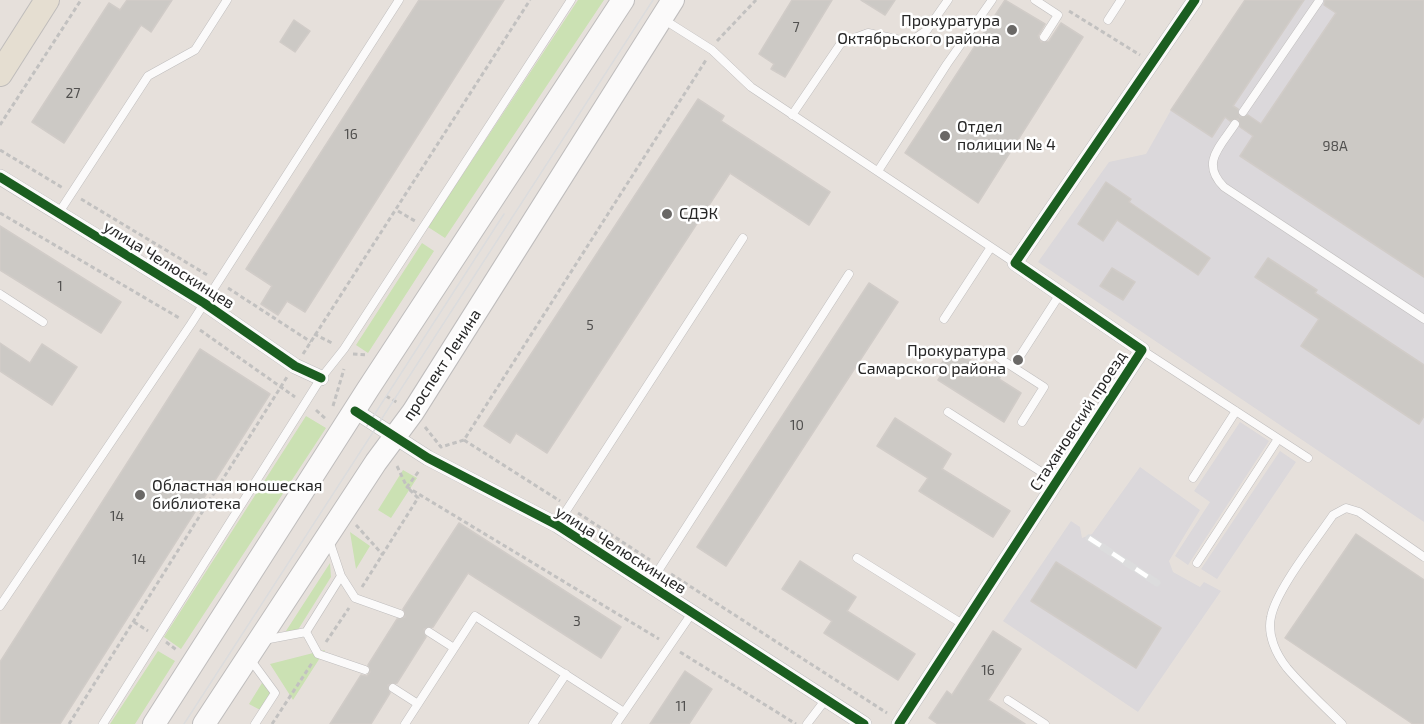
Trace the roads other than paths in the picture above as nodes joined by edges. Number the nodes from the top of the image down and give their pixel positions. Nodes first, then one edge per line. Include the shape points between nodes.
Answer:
1 (47, 0) edge
2 (227, 0) edge
3 (399, 0) edge
4 (571, 0) edge
5 (623, 0) edge
6 (948, 0) edge
7 (992, 0) edge
8 (1035, 0) edge
9 (1121, 0) edge
10 (1195, 0) edge
11 (1319, 1) edge
12 (668, 10) edge
13 (1108, 20) dead end
14 (1044, 37) dead end
15 (0, 74) edge
16 (1243, 112) dead end
17 (792, 115) junction
18 (1235, 124) dead end
19 (878, 171) junction
20 (0, 177) edge
21 (58, 215) junction
22 (743, 238) dead end
23 (991, 247) junction
24 (1015, 263) junction
25 (849, 274) dead end
26 (0, 294) edge
27 (1060, 294) junction
28 (204, 303) junction
29 (944, 319) dead end
30 (1424, 319) edge
31 (43, 322) dead end
32 (1142, 350) junction
33 (999, 358) dead end
34 (1013, 367) junction
35 (321, 378) junction
36 (355, 411) junction
37 (1236, 411) junction
38 (948, 412) dead end
39 (1022, 422) dead end
40 (393, 437) junction
41 (1278, 439) junction
42 (1308, 458) dead end
43 (1193, 478) dead end
44 (1057, 482) junction
45 (556, 525) junction
46 (327, 536) junction
47 (1424, 557) edge
48 (857, 558) dead end
49 (1197, 563) dead end
50 (341, 576) junction
51 (649, 585) junction
52 (0, 606) edge
53 (692, 613) junction
54 (400, 614) dead end
55 (964, 625) junction
56 (306, 632) junction
57 (429, 632) dead end
58 (252, 648) junction
59 (454, 648) junction
60 (365, 670) dead end
61 (566, 674) junction
62 (393, 688) dead end
63 (826, 699) junction
64 (1008, 700) dead end
65 (418, 704) junction
66 (624, 712) junction
67 (900, 723) edge
68 (103, 724) edge
69 (154, 724) edge
70 (204, 724) edge
71 (255, 724) edge
72 (405, 724) edge
73 (533, 724) edge
74 (616, 724) edge
75 (807, 724) edge
76 (864, 724) edge
77 (1045, 724) edge
78 (1342, 724) edge

1 - 15 main road
2 - 21 lane via 195,50 148,76
3 - 28 lane
4 - 35 lane via 369,312
5 - 36 main road
6 - 17 lane via 927,30 910,42 867,33 841,43
7 - 19 lane
8 - 14 lane via 1058,15
9 - 13 lane
10 - 24 street
11 - 16 lane
12 - 17 lane via 751,87
12 - 40 main road, проспект Ленина via 413,412
17 - 19 lane
18 - 30 lane via 1212,164 1215,177 1224,187
19 - 23 lane
20 - 21 street, улица Челюскинцев
21 - 28 street, улица Челюскинцев
22 - 45 lane
23 - 24 lane
23 - 29 lane
24 - 27 street, Стахановский проезд
25 - 51 lane
26 - 31 lane
27 - 32 street, Стахановский проезд
27 - 34 lane
28 - 35 street, улица Челюскинцев via 295,366
28 - 52 lane
32 - 37 lane
32 - 44 street, Стахановский проезд
33 - 34 lane
34 - 39 lane via 1044,387
35 - 68 lane
36 - 40 street, улица Челюскинцев
36 - 69 main road via 335,425
37 - 41 lane
37 - 43 lane
38 - 44 lane
40 - 45 street, улица Челюскинцев
40 - 46 main road, проспект Ленина
41 - 42 lane
41 - 49 lane
44 - 55 street, Стахановский проезд
45 - 51 street, улица Челюскинцев
46 - 50 lane
46 - 58 main road, проспект Ленина
47 - 78 lane via 1359,512 1346,508 1333,515 1277,601 1271,617 1271,635 1277,652 1287,668
48 - 55 lane
50 - 54 lane via 355,598
50 - 56 lane
51 - 53 street, улица Челюскинцев
53 - 63 street, улица Челюскинцев
53 - 66 lane
55 - 67 street, Стахановский проезд
56 - 58 lane
56 - 60 lane via 318,654
57 - 59 lane
58 - 70 main road, проспект Ленина
58 - 71 lane via 275,693
59 - 61 lane via 476,616
59 - 65 lane
61 - 66 lane
61 - 73 lane
62 - 65 lane
63 - 75 lane
63 - 76 street, улица Челюскинцев
64 - 77 lane
65 - 72 lane
66 - 74 lane

